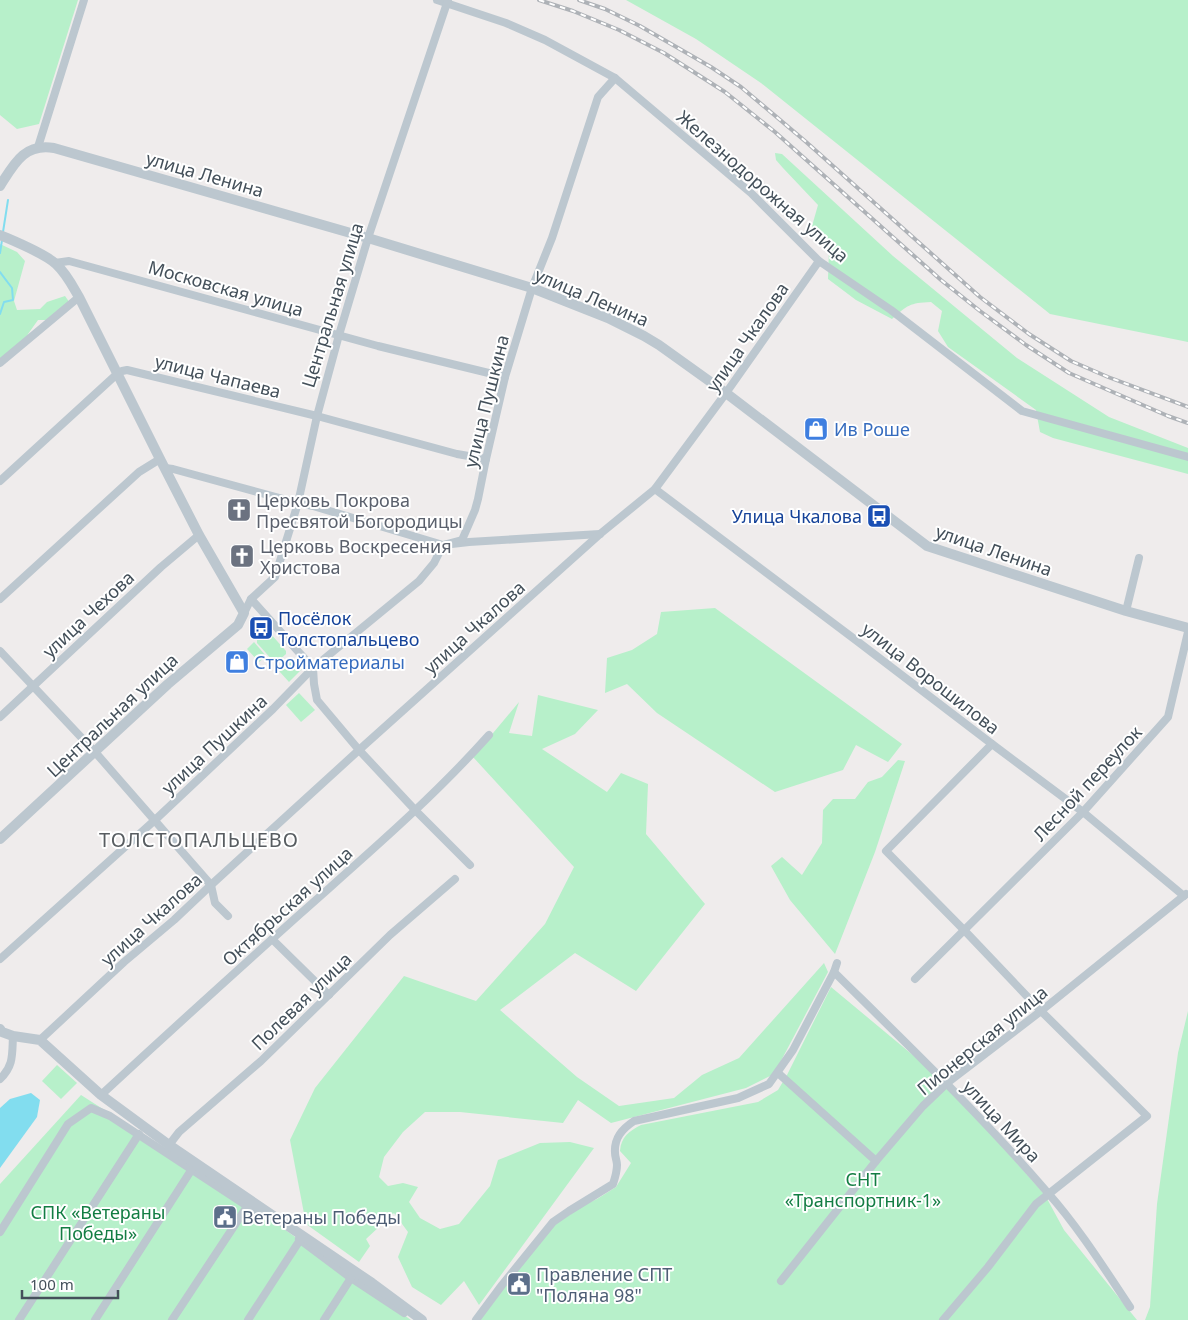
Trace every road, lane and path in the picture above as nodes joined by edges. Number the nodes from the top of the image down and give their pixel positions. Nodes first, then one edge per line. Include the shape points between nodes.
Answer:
1 (84, 0) edge
2 (437, 0) edge
3 (447, 1) edge
4 (615, 78) junction
5 (38, 147) junction
6 (0, 186) edge
7 (0, 235) edge
8 (368, 238) junction
9 (819, 261) junction
10 (55, 263) junction
11 (532, 288) junction
12 (78, 297) junction
13 (339, 335) junction
14 (0, 363) edge
15 (117, 374) junction
16 (505, 377) junction
17 (726, 393) junction
18 (316, 416) junction
19 (1188, 458) edge
20 (486, 459) junction
21 (162, 464) junction
22 (0, 481) edge
23 (655, 489) junction
24 (298, 503) junction
25 (600, 534) junction
26 (199, 535) junction
27 (443, 545) junction
28 (1139, 558) dead end
29 (0, 599) edge
30 (251, 599) junction
31 (1126, 612) junction
32 (244, 613) junction
33 (1188, 628) edge
34 (1188, 632) edge
35 (0, 651) edge
36 (313, 668) junction
37 (33, 687) junction
38 (0, 717) edge
39 (489, 735) dead end
40 (992, 744) junction
41 (359, 750) junction
42 (96, 752) junction
43 (416, 811) junction
44 (1083, 812) junction
45 (155, 820) junction
46 (0, 839) edge
47 (470, 865) dead end
48 (455, 879) dead end
49 (211, 885) junction
50 (1186, 894) edge
51 (228, 916) dead end
52 (964, 930) junction
53 (272, 939) junction
54 (0, 959) edge
55 (837, 962) dead end
56 (834, 972) junction
57 (915, 979) dead end
58 (329, 995) junction
59 (1041, 1011) junction
60 (0, 1029) edge
61 (14, 1036) junction
62 (40, 1040) junction
63 (778, 1073) junction
64 (0, 1080) edge
65 (947, 1083) junction
66 (101, 1095) junction
67 (139, 1134) junction
68 (169, 1145) junction
69 (876, 1161) junction
70 (192, 1169) junction
71 (1049, 1194) junction
72 (249, 1203) junction
73 (0, 1232) edge
74 (300, 1240) junction
75 (351, 1278) junction
76 (781, 1280) dead end
77 (1130, 1307) dead end
78 (405, 1317) edge
79 (19, 1320) edge
80 (96, 1320) edge
81 (172, 1320) edge
82 (248, 1320) edge
83 (324, 1320) edge
84 (415, 1320) edge
85 (422, 1320) edge
86 (476, 1320) edge
87 (943, 1320) edge

1 - 5 street
2 - 3 street, Железнодорожная улица
3 - 4 street, Железнодорожная улица via 545,40
3 - 8 street, Центральная улица
4 - 9 street, Железнодорожная улица via 752,193
4 - 11 street, улица Пушкина via 598,97 552,238
5 - 6 street via 20,157
5 - 8 street, улица Ленина via 47,146
7 - 10 street
8 - 11 street, улица Ленина
8 - 13 street, Центральная улица
9 - 17 street, улица Чкалова
9 - 19 street, Железнодорожная улица via 891,310 1022,412
10 - 12 street
10 - 13 street, Московская улица via 69,261
11 - 16 street, улица Пушкина
11 - 17 street, улица Ленина via 644,336
12 - 14 street
12 - 15 street
13 - 16 street, Московская улица
13 - 18 street, Центральная улица
15 - 18 street, улица Чапаева via 127,370
15 - 21 street
15 - 22 street
16 - 20 street, улица Пушкина
17 - 23 street, улица Чкалова
17 - 31 street, улица Ленина via 927,546
18 - 20 street, улица Чапаева
18 - 24 street, Центральная улица
20 - 27 street, улица Пушкина via 476,504 465,534 462,540
21 - 24 street
21 - 26 street
21 - 29 street via 139,472
23 - 25 street, улица Чкалова
23 - 40 street, улица Ворошилова
24 - 27 street
24 - 30 street, Центральная улица via 275,577
25 - 27 street
25 - 41 street, улица Чкалова
26 - 32 street
26 - 37 street, улица Чехова
27 - 36 street, улица Пушкина via 419,581
28 - 31 street
30 - 32 street, Центральная улица
30 - 36 street
31 - 33 street, улица Ленина
32 - 42 street, Центральная улица via 238,625 168,684
34 - 44 street, Лесной переулок via 1168,717
35 - 37 street
36 - 41 street via 317,700
36 - 45 street, улица Пушкина
37 - 38 street, улица Чехова
37 - 42 street
39 - 43 street, Октябрьская улица
40 - 44 street, улица Ворошилова
40 - 52 street via 886,851
41 - 43 street
41 - 49 street, улица Чкалова
42 - 45 street
42 - 46 street, Центральная улица
43 - 47 street
43 - 53 street, Октябрьская улица
44 - 50 street, улица Ворошилова
44 - 52 street, Лесной переулок
45 - 49 street
45 - 54 street, улица Пушкина
48 - 58 street, Полевая улица
49 - 51 street via 215,902
49 - 62 street, улица Чкалова
50 - 59 street, Пионерская улица
52 - 57 street, Лесной переулок
52 - 59 street
53 - 58 street
53 - 66 street, Октябрьская улица
55 - 56 street
56 - 63 street
56 - 65 street, улица Мира
58 - 68 street, Полевая улица via 179,1132
59 - 65 street, Пионерская улица
59 - 71 street via 1147,1116
60 - 61 street
61 - 62 street
61 - 64 street via 12,1062
62 - 66 street
63 - 69 street
63 - 86 street via 769,1084 738,1098 634,1120 624,1128 616,1144 617,1166 613,1184 553,1222
65 - 69 street, Пионерская улица
65 - 71 street, улица Мира
66 - 68 street
67 - 70 street
67 - 73 street via 91,1108 68,1124
67 - 79 street
68 - 72 street
69 - 76 street, Пионерская улица
70 - 72 street
70 - 80 street
71 - 77 street, улица Мира
71 - 87 street via 1036,1204
72 - 74 street
72 - 81 street
72 - 85 street via 372,1283
74 - 75 street
74 - 82 street
75 - 78 street
75 - 83 street
78 - 84 street

